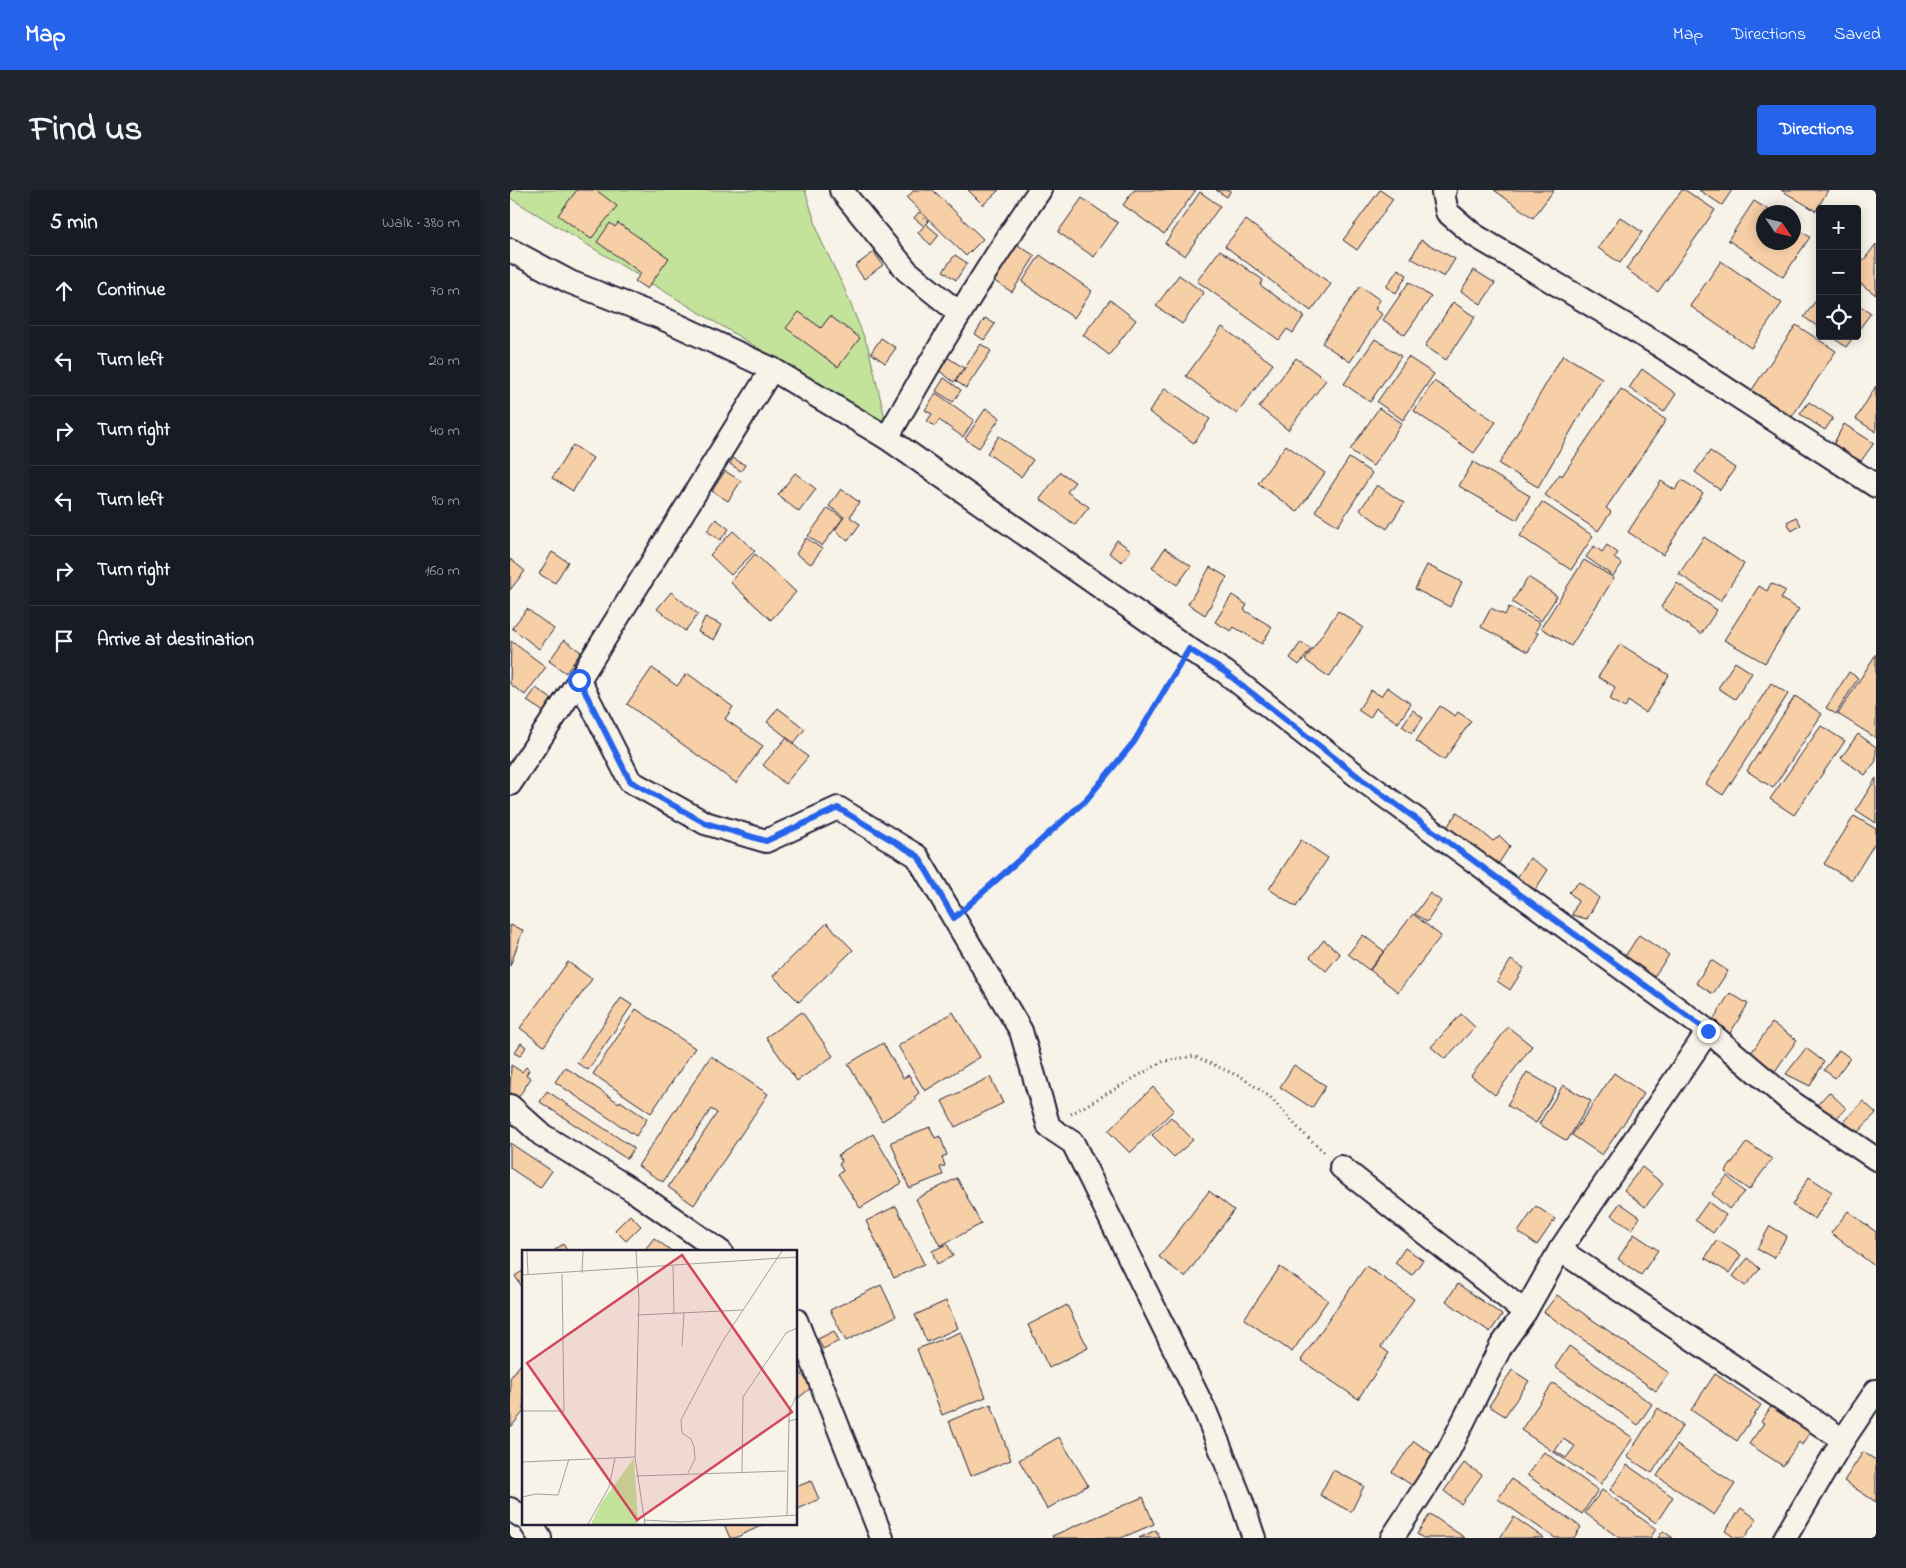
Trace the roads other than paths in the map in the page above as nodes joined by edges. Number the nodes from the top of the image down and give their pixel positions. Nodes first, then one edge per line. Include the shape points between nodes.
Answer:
1 (841, 190) edge
2 (1040, 190) edge
3 (1445, 190) edge
4 (510, 250) edge
5 (958, 313) junction
6 (772, 369) junction
7 (887, 438) junction
8 (1876, 486) edge
9 (579, 680) junction
10 (510, 784) edge
11 (1708, 1031) junction
12 (510, 1106) edge
13 (1876, 1159) edge
14 (1341, 1167) road end
15 (719, 1250) edge
16 (1560, 1250) junction
17 (1525, 1312) junction
18 (798, 1325) edge
19 (1876, 1391) edge
20 (1843, 1440) junction
21 (510, 1509) edge
22 (522, 1517) edge
23 (532, 1526) edge
24 (540, 1538) edge
25 (882, 1538) edge
26 (1254, 1538) edge
27 (1392, 1538) edge
28 (1784, 1538) edge

1 - 5 street via 906,271
2 - 5 street
3 - 8 street via 1447,212 1474,235 1659,345
4 - 6 street via 570,282 662,318
5 - 7 street
6 - 7 street
6 - 9 street
7 - 11 street via 1225,672 1364,781
9 - 10 street
9 - 26 street via 630,781 705,823 766,841 838,808 918,856 1022,1032 1048,1126 1073,1143 1206,1413
11 - 13 street via 1790,1101
11 - 16 street
12 - 15 street via 542,1135 634,1191
14 - 17 street
16 - 17 street
16 - 20 street
17 - 27 street via 1501,1346 1447,1454
18 - 25 street
19 - 20 street
20 - 28 street
21 - 22 street
23 - 24 street

